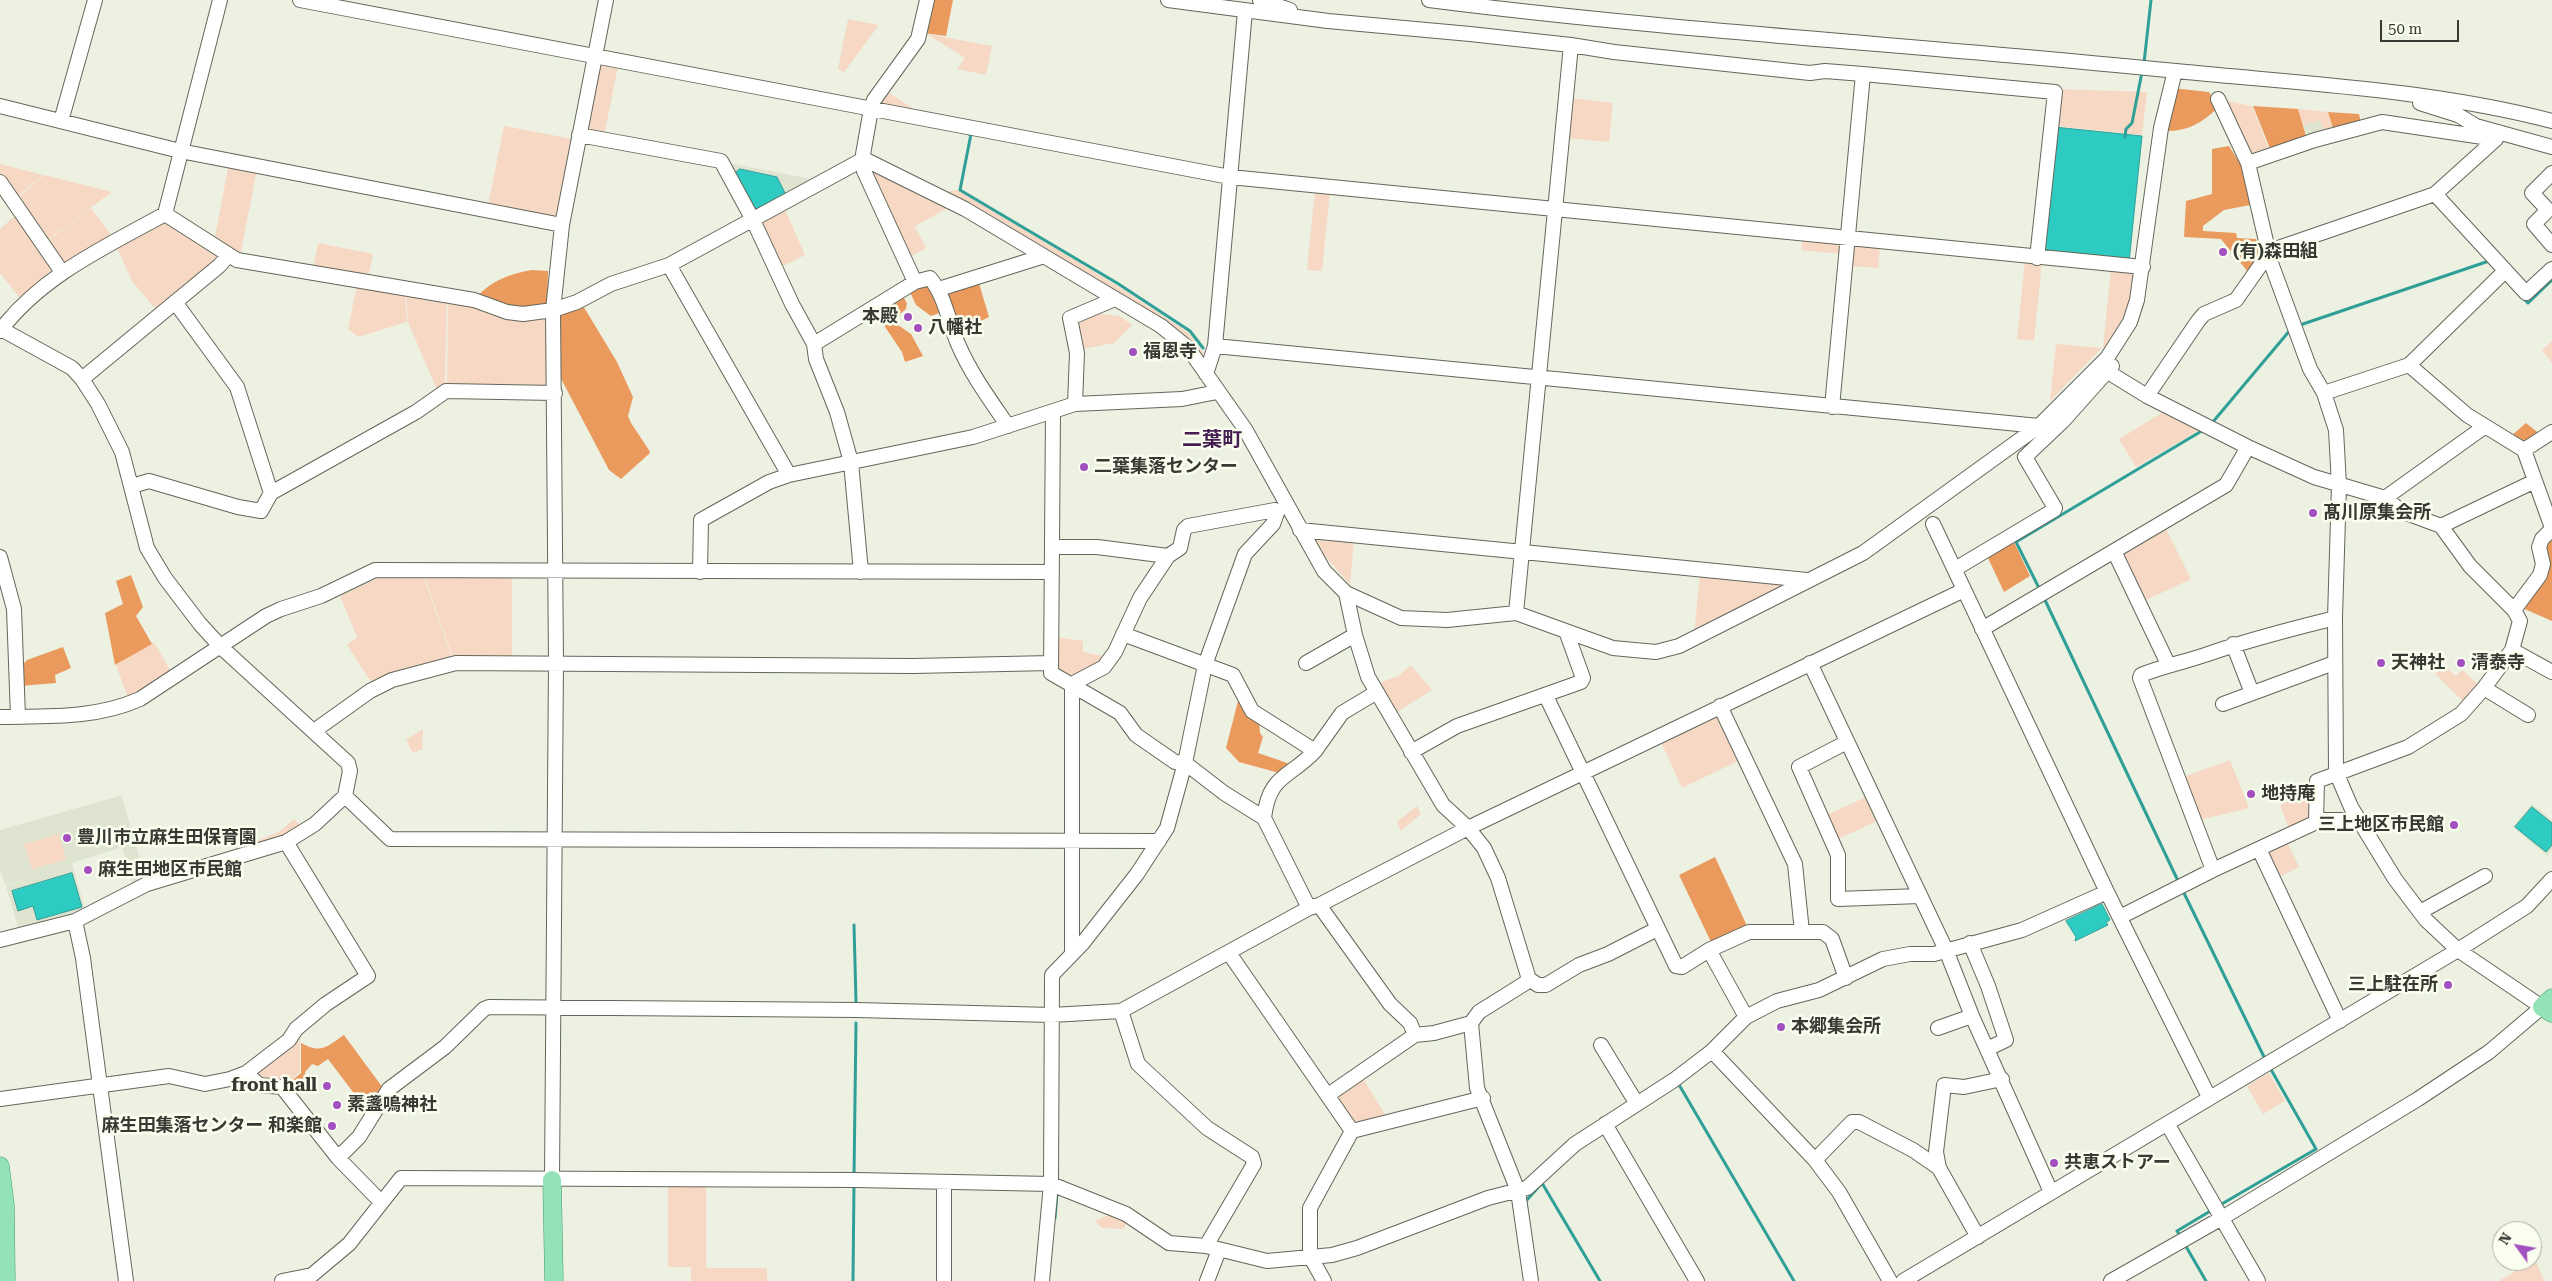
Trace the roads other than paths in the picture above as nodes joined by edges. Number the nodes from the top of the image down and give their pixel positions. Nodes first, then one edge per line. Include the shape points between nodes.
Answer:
1 (95, 0) edge
2 (220, 0) edge
3 (300, 0) edge
4 (606, 0) edge
5 (927, 0) edge
6 (1168, 0) edge
7 (1260, 0) edge
8 (1429, 0) edge
9 (1246, 11) junction
10 (1312, 18) junction
11 (1571, 44) junction
12 (594, 57) junction
13 (2175, 71) junction
14 (1863, 74) junction
15 (2398, 93) junction
16 (2218, 100) dead end
17 (0, 106) edge
18 (871, 109) junction
19 (61, 120) junction
20 (2552, 121) edge
21 (579, 136) junction
22 (2552, 147) edge
23 (180, 151) junction
24 (862, 160) junction
25 (2248, 163) junction
26 (2552, 174) edge
27 (1230, 177) junction
28 (0, 182) edge
29 (2436, 194) junction
30 (1555, 209) junction
31 (165, 214) junction
32 (753, 220) junction
33 (562, 225) junction
34 (1848, 239) junction
35 (2552, 245) edge
36 (2269, 253) junction
37 (228, 256) junction
38 (1044, 256) junction
39 (2037, 258) junction
40 (669, 265) junction
41 (2143, 267) junction
42 (2552, 269) edge
43 (2505, 271) junction
44 (62, 272) junction
45 (915, 282) junction
46 (939, 289) junction
47 (1115, 299) junction
48 (175, 302) junction
49 (553, 310) junction
50 (2130, 322) junction
51 (0, 330) edge
52 (814, 344) junction
53 (1215, 346) junction
54 (2409, 365) junction
55 (2108, 372) junction
56 (1206, 374) junction
57 (1539, 378) junction
58 (82, 379) junction
59 (1217, 392) junction
60 (2324, 392) junction
61 (555, 393) junction
62 (2147, 396) junction
63 (1075, 404) junction
64 (1832, 407) junction
65 (1054, 412) junction
66 (1008, 426) junction
67 (2039, 426) junction
68 (2484, 427) junction
69 (2552, 432) edge
70 (2248, 447) junction
71 (2524, 450) junction
72 (851, 462) junction
73 (789, 475) junction
74 (2536, 481) junction
75 (2339, 485) junction
76 (132, 486) junction
77 (271, 493) junction
78 (2385, 498) junction
79 (1933, 524) dead end
80 (2441, 526) junction
81 (2552, 528) edge
82 (1300, 530) junction
83 (1052, 547) junction
84 (2114, 551) junction
85 (1522, 552) junction
86 (1168, 556) junction
87 (0, 557) edge
88 (1955, 570) junction
89 (556, 571) junction
90 (700, 572) junction
91 (861, 572) junction
92 (1052, 572) junction
93 (1809, 580) junction
94 (1964, 590) junction
95 (1346, 593) junction
96 (2514, 610) junction
97 (1516, 613) junction
98 (2335, 618) junction
99 (1982, 629) junction
100 (1566, 631) junction
101 (1123, 634) junction
102 (1355, 635) junction
103 (2233, 644) junction
104 (221, 647) junction
105 (2512, 650) junction
106 (556, 662) junction
107 (1051, 663) junction
108 (1306, 663) dead end
109 (2334, 663) junction
110 (1810, 664) junction
111 (2168, 664) junction
112 (1204, 665) junction
113 (2552, 672) edge
114 (1072, 684) junction
115 (2484, 688) junction
116 (1377, 692) junction
117 (2252, 693) junction
118 (1546, 696) junction
119 (2224, 704) dead end
120 (1720, 706) junction
121 (2528, 715) dead end
122 (18, 716) junction
123 (0, 717) edge
124 (314, 731) junction
125 (1847, 742) junction
126 (1316, 751) junction
127 (1411, 752) junction
128 (1185, 763) junction
129 (1583, 772) junction
130 (2336, 772) junction
131 (345, 796) junction
132 (1264, 818) junction
133 (2360, 820) junction
134 (2316, 822) junction
135 (1468, 828) junction
136 (554, 839) junction
137 (1072, 840) junction
138 (1159, 841) junction
139 (286, 842) junction
140 (2259, 849) junction
141 (2213, 870) junction
142 (2485, 876) dead end
143 (2552, 879) edge
144 (2107, 892) junction
145 (1920, 896) junction
146 (1314, 906) junction
147 (2420, 912) junction
148 (2120, 917) junction
149 (75, 921) junction
150 (1657, 929) junction
151 (0, 930) edge
152 (1802, 932) junction
153 (15, 936) junction
154 (0, 940) edge
155 (1970, 943) junction
156 (1709, 950) junction
157 (1946, 950) junction
158 (2458, 950) junction
159 (1228, 953) junction
160 (1072, 954) junction
161 (1846, 978) junction
162 (1529, 979) junction
163 (2549, 1006) edge
164 (553, 1008) junction
165 (1121, 1011) junction
166 (1052, 1015) junction
167 (1972, 1016) junction
168 (1746, 1017) junction
169 (2340, 1021) junction
170 (1471, 1023) junction
171 (1938, 1028) dead end
172 (1415, 1035) junction
173 (1601, 1045) dead end
174 (1987, 1049) junction
175 (1712, 1051) junction
176 (246, 1073) junction
177 (2002, 1079) junction
178 (99, 1085) junction
179 (1328, 1095) junction
180 (2209, 1097) junction
181 (1482, 1098) junction
182 (0, 1099) edge
183 (1637, 1104) junction
184 (1605, 1124) junction
185 (2168, 1125) junction
186 (1352, 1131) junction
187 (338, 1158) junction
188 (1815, 1160) junction
189 (0, 1166) edge
190 (1939, 1168) junction
191 (552, 1180) junction
192 (944, 1182) junction
193 (1052, 1184) junction
194 (1518, 1191) junction
195 (2051, 1192) junction
196 (381, 1202) junction
197 (2222, 1218) junction
198 (1978, 1237) junction
199 (1212, 1248) junction
200 (1310, 1256) junction
201 (292, 1280) edge
202 (6, 1281) edge
203 (126, 1281) edge
204 (554, 1281) edge
205 (944, 1281) edge
206 (1042, 1281) edge
207 (1208, 1281) edge
208 (1324, 1281) edge
209 (1531, 1281) edge
210 (1697, 1281) edge
211 (1890, 1281) edge
212 (1903, 1281) edge
213 (2111, 1281) edge
214 (2258, 1281) edge

1 - 19 street
2 - 23 street
3 - 12 street
4 - 12 street
5 - 18 street via 918,39 874,100
6 - 9 street
7 - 10 street
8 - 13 street via 1831,41
9 - 10 street
9 - 27 street
10 - 11 street
11 - 14 street via 1614,52 1810,73 1825,70
11 - 30 street
12 - 18 street
12 - 21 street
13 - 15 street
13 - 41 street via 2161,128
14 - 34 street
14 - 39 street via 2054,92
15 - 20 street via 2501,108
15 - 22 street via 2458,115 2476,126
16 - 25 street
17 - 19 street
18 - 24 street
18 - 27 street
19 - 23 street
21 - 32 street via 720,161
21 - 33 street
23 - 31 street
23 - 33 street
24 - 32 street
24 - 38 street via 965,209
24 - 45 street via 864,171
25 - 29 street via 2382,122 2496,139
25 - 36 street
26 - 35 street via 2532,193 2548,210 2534,224
27 - 30 street
27 - 53 street
28 - 44 street
29 - 36 street
29 - 43 street
30 - 34 street
30 - 57 street
31 - 37 street
31 - 44 street
32 - 40 street
32 - 52 street
33 - 49 street
34 - 39 street
34 - 64 street
36 - 60 street via 2310,369
36 - 62 street via 2236,300 2204,314 2198,321
37 - 48 street
37 - 49 street via 474,300 507,312 523,314
38 - 46 street
38 - 47 street
39 - 41 street
40 - 49 street via 611,284 577,302
40 - 73 street
41 - 50 street
42 - 43 street via 2526,293
43 - 54 street
44 - 51 street
45 - 46 street via 930,278
45 - 52 street
46 - 66 street via 969,366
47 - 56 street via 1160,326 1188,348
47 - 63 street via 1070,318 1077,353
48 - 58 street
48 - 77 street via 237,387
49 - 61 street
50 - 55 street via 2119,354
50 - 67 street via 2107,358
51 - 58 street via 72,368
52 - 72 street via 816,359 837,412
53 - 56 street
53 - 57 street
54 - 60 street
54 - 68 street
55 - 62 street
55 - 88 street via 2024,457 2054,510
56 - 59 street
57 - 64 street
57 - 85 street
58 - 76 street via 122,452
59 - 63 street via 1182,399
59 - 82 street via 1244,429
60 - 75 street via 2336,430
61 - 77 street via 446,391 416,412
61 - 89 street
62 - 70 street
63 - 65 street
64 - 67 street
65 - 66 street
65 - 83 street
66 - 72 street
67 - 93 street via 1863,553
68 - 71 street via 2511,439
68 - 78 street
69 - 71 street
70 - 75 street
70 - 84 street via 2226,485
71 - 74 street
72 - 73 street
72 - 91 street
73 - 90 street via 769,482 701,520
74 - 80 street
74 - 81 street
75 - 78 street
75 - 98 street
76 - 77 street via 149,481 261,511
76 - 104 street via 147,548 165,578
78 - 80 street via 2401,512
79 - 88 street
80 - 96 street via 2470,566
81 - 96 street via 2542,538 2539,547 2543,564 2540,575
82 - 85 street
82 - 95 street via 1324,571
83 - 86 street via 1097,547
83 - 92 street
84 - 99 street
84 - 111 street
85 - 93 street
85 - 97 street
86 - 101 street via 1140,598
86 - 112 street via 1180,548 1188,526 1275,510 1277,513 1273,524 1245,554
87 - 122 street via 14,609
88 - 94 street
89 - 90 street
89 - 104 street via 375,570 321,596 281,609
89 - 106 street
90 - 91 street
91 - 92 street
92 - 107 street
93 - 100 street via 1679,646 1656,652 1613,648
94 - 99 street
94 - 110 street
95 - 97 street via 1401,618 1447,620
95 - 102 street
96 - 105 street via 2520,627
97 - 100 street
98 - 103 street
98 - 109 street
99 - 144 street
100 - 118 street via 1583,678 1581,682
101 - 112 street
101 - 114 street via 1104,667
102 - 108 street
102 - 116 street via 1368,677
103 - 111 street
103 - 117 street
104 - 122 street via 128,704 88,714
104 - 124 street
105 - 113 street
105 - 115 street
106 - 107 street via 903,666
106 - 124 street via 456,662 392,680 370,691
106 - 136 street
107 - 114 street via 1051,673
109 - 117 street
109 - 130 street
110 - 120 street
110 - 125 street
111 - 141 street via 2140,678
112 - 126 street via 1233,675 1252,711
112 - 128 street
114 - 128 street via 1120,713 1136,735 1175,762
114 - 137 street
115 - 121 street
115 - 130 street via 2462,714 2408,747
116 - 126 street via 1342,713
116 - 127 street
117 - 119 street
118 - 127 street via 1457,726
118 - 129 street
120 - 129 street
120 - 152 street via 1795,864
122 - 123 street
124 - 131 street via 348,762 350,771
125 - 145 street
125 - 145 street via 1799,767 1838,855 1838,899
126 - 132 street via 1271,789 1266,799
127 - 135 street via 1442,805
128 - 132 street
128 - 138 street via 1172,814
129 - 135 street
129 - 150 street
130 - 133 street
130 - 134 street via 2315,784
131 - 136 street via 390,839
131 - 139 street via 315,824
132 - 146 street
133 - 134 street
133 - 147 street via 2395,879
134 - 140 street
135 - 146 street
135 - 162 street via 1484,848 1498,878
136 - 137 street
136 - 164 street
137 - 138 street
137 - 160 street
138 - 160 street via 1137,874
139 - 149 street via 147,884
139 - 176 street via 368,976 326,1004 296,1029 289,1040
140 - 141 street
140 - 169 street
141 - 148 street
142 - 147 street
143 - 158 street via 2527,906
144 - 148 street
144 - 155 street via 2022,930
145 - 157 street
146 - 159 street
146 - 172 street via 1390,1004 1410,1023
147 - 158 street
148 - 180 street
149 - 153 street
149 - 178 street via 83,958
150 - 156 street via 1676,966 1682,967
150 - 162 street via 1580,965 1546,985 1538,985
151 - 153 street
152 - 156 street via 1749,932
152 - 161 street via 1828,934 1837,949
153 - 154 street
155 - 157 street
155 - 174 street via 2006,1040
156 - 168 street
157 - 161 street via 1883,959
157 - 167 street
158 - 163 street
158 - 169 street
159 - 165 street
159 - 179 street
160 - 166 street via 1052,974
161 - 168 street via 1819,990 1777,1001
162 - 170 street via 1479,1012
163 - 197 street via 2489,1052 2418,1099
164 - 166 street
164 - 187 street via 484,1009 444,1047 389,1089 359,1137
164 - 191 street
165 - 166 street
165 - 199 street via 1138,1064 1208,1128 1252,1157 1254,1164
166 - 193 street
167 - 171 street
167 - 174 street
168 - 175 street
169 - 180 street
170 - 172 street
170 - 181 street via 1474,1075
172 - 179 street
173 - 183 street
174 - 177 street
175 - 183 street
175 - 188 street
176 - 178 street via 205,1084 169,1076
176 - 187 street via 260,1085 282,1087
177 - 190 street via 1964,1087 1944,1085 1936,1152
177 - 195 street
178 - 182 street
178 - 203 street
179 - 186 street
180 - 185 street
181 - 186 street
181 - 194 street
183 - 184 street
184 - 194 street via 1575,1144 1527,1188
184 - 210 street
185 - 195 street
185 - 197 street
186 - 200 street via 1310,1208
187 - 196 street
188 - 190 street via 1855,1121 1913,1150
188 - 211 street via 1839,1192
189 - 202 main road via 5,1205
190 - 198 street
191 - 192 street
191 - 196 street via 401,1178
191 - 204 main road
192 - 193 street
192 - 205 street
193 - 199 street via 1126,1214 1169,1242
193 - 206 street
194 - 200 street via 1488,1198 1357,1248
194 - 209 street
195 - 198 street
196 - 201 street via 349,1244 312,1275
197 - 213 street
197 - 214 street
198 - 212 street
199 - 200 street via 1267,1260
199 - 207 street
200 - 208 street

